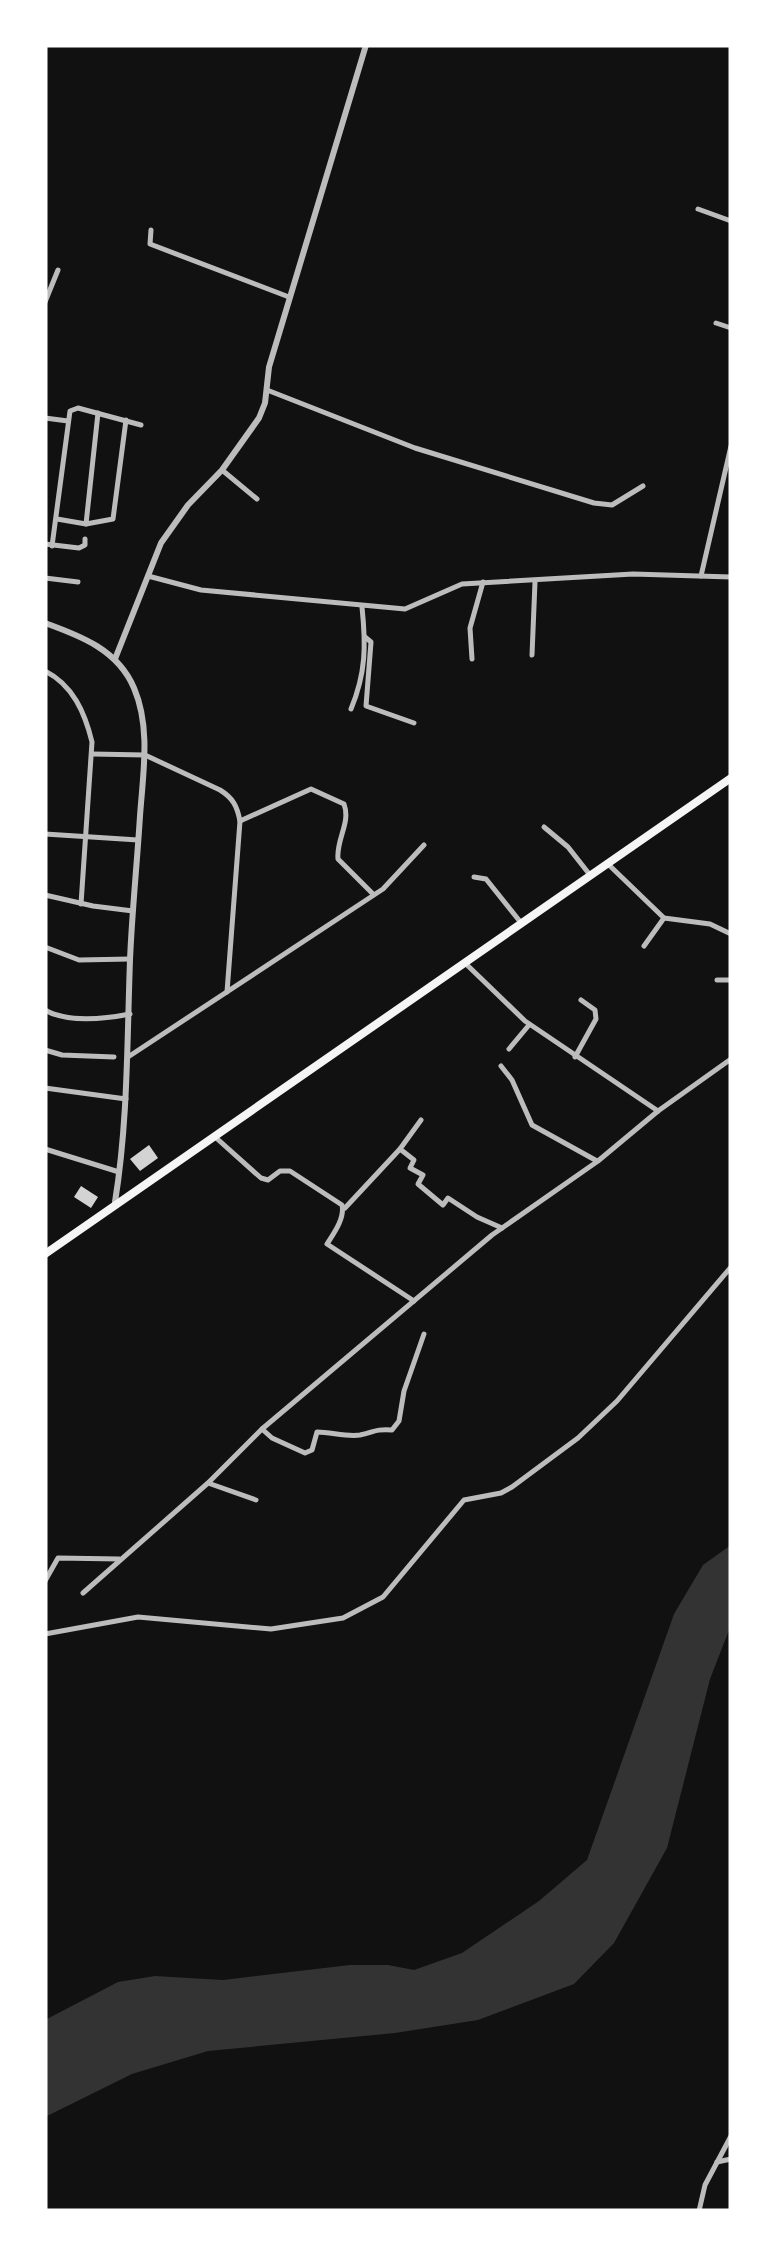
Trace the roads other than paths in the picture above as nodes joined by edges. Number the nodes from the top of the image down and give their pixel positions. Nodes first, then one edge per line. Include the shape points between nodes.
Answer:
1 (366, 45) edge
2 (698, 209) dead end
3 (731, 221) edge
4 (151, 230) dead end
5 (58, 270) dead end
6 (290, 297) junction
7 (45, 302) edge
8 (716, 322) dead end
9 (731, 328) edge
10 (267, 390) junction
11 (98, 413) junction
12 (45, 418) edge
13 (126, 420) junction
14 (68, 422) junction
15 (141, 425) dead end
16 (731, 446) edge
17 (222, 470) junction
18 (643, 486) dead end
19 (257, 499) dead end
20 (57, 519) junction
21 (86, 524) junction
22 (86, 539) dead end
23 (49, 545) edge
24 (148, 576) junction
25 (701, 576) junction
26 (731, 577) edge
27 (45, 578) edge
28 (78, 582) dead end
29 (484, 582) junction
30 (534, 582) junction
31 (362, 607) junction
32 (46, 624) edge
33 (365, 638) junction
34 (532, 655) dead end
35 (116, 659) junction
36 (472, 660) dead end
37 (45, 671) edge
38 (351, 709) dead end
39 (414, 722) dead end
40 (92, 754) junction
41 (145, 755) junction
42 (731, 778) edge
43 (240, 820) junction
44 (544, 827) dead end
45 (45, 834) edge
46 (87, 836) junction
47 (138, 840) junction
48 (424, 845) dead end
49 (609, 865) junction
50 (474, 877) dead end
51 (591, 877) junction
52 (45, 894) edge
53 (373, 894) junction
54 (82, 904) junction
55 (134, 912) junction
56 (664, 918) junction
57 (522, 924) junction
58 (731, 934) edge
59 (644, 946) dead end
60 (45, 947) edge
61 (130, 959) junction
62 (464, 963) junction
63 (717, 980) dead end
64 (731, 980) edge
65 (227, 994) junction
66 (581, 1000) dead end
67 (45, 1010) edge
68 (130, 1014) junction
69 (530, 1024) junction
70 (508, 1049) dead end
71 (45, 1050) edge
72 (114, 1057) dead end
73 (128, 1057) junction
74 (575, 1057) junction
75 (731, 1059) edge
76 (501, 1066) dead end
77 (45, 1088) edge
78 (126, 1099) junction
79 (658, 1111) junction
80 (421, 1120) dead end
81 (214, 1136) junction
82 (45, 1149) edge
83 (400, 1149) junction
84 (598, 1161) junction
85 (120, 1172) junction
86 (115, 1202) junction
87 (343, 1210) junction
88 (502, 1228) junction
89 (45, 1254) edge
90 (731, 1267) edge
91 (414, 1301) junction
92 (424, 1334) dead end
93 (262, 1429) junction
94 (208, 1483) junction
95 (256, 1500) dead end
96 (122, 1559) junction
97 (45, 1580) edge
98 (83, 1593) dead end
99 (45, 1634) edge
100 (731, 2136) edge
101 (731, 2158) edge
102 (717, 2162) junction
103 (699, 2211) edge

1 - 6 street
2 - 3 street
4 - 6 street via 150,244
5 - 7 street
6 - 10 street
8 - 9 street
10 - 17 street via 259,418
10 - 18 street via 416,448 594,503 612,505
11 - 13 street
11 - 14 street via 74,409
11 - 21 street
12 - 14 street
13 - 15 street
13 - 21 street via 114,518
14 - 20 street
16 - 25 street
17 - 19 street
17 - 24 street via 173,525
20 - 21 street
20 - 23 street
22 - 23 street via 79,548
24 - 31 street via 201,590
24 - 35 street
25 - 26 street
25 - 30 street
27 - 28 street
29 - 30 street
29 - 31 street via 453,586 406,609
29 - 36 street via 470,628
30 - 34 street
31 - 33 street
32 - 35 street
33 - 38 street via 362,682
33 - 39 street via 371,642 366,706
35 - 41 street via 138,703
37 - 40 street via 76,698
40 - 41 street
40 - 46 street
41 - 43 street via 231,797
41 - 47 street
42 - 49 main road
43 - 53 street via 302,791 318,790 344,804 338,858
43 - 65 street
44 - 51 street
45 - 46 street
46 - 47 street
46 - 54 street
47 - 55 street
48 - 53 street via 391,884
49 - 51 main road
49 - 56 street
50 - 57 street via 486,878
51 - 57 main road
52 - 54 street
53 - 65 street
54 - 55 street
55 - 61 street
56 - 58 street
56 - 59 street
57 - 62 main road
60 - 61 street via 80,960
61 - 68 street
62 - 69 street
62 - 81 main road
63 - 64 street
65 - 73 street
66 - 74 street via 596,1018
67 - 68 street via 62,1017
68 - 73 street
69 - 70 street
69 - 74 street
71 - 72 street
73 - 78 street
74 - 79 street
75 - 79 street
76 - 84 street via 532,1125
77 - 78 street
78 - 85 street
79 - 84 street
80 - 83 street
81 - 86 main road
81 - 87 street via 261,1178 290,1171
82 - 85 street
83 - 87 street
83 - 88 street via 414,1160 410,1168 423,1175 418,1184 424,1192
84 - 88 street
85 - 86 street
86 - 89 main road
87 - 91 street via 327,1244
88 - 91 street
90 - 99 street via 598,1421 512,1487 464,1500 393,1587 357,1612 271,1629 138,1617
91 - 93 street
92 - 93 street via 392,1430 318,1432 305,1453
93 - 94 street
94 - 95 street
94 - 96 street
96 - 97 street via 58,1558
96 - 98 street
100 - 102 street
101 - 102 street
102 - 103 street

